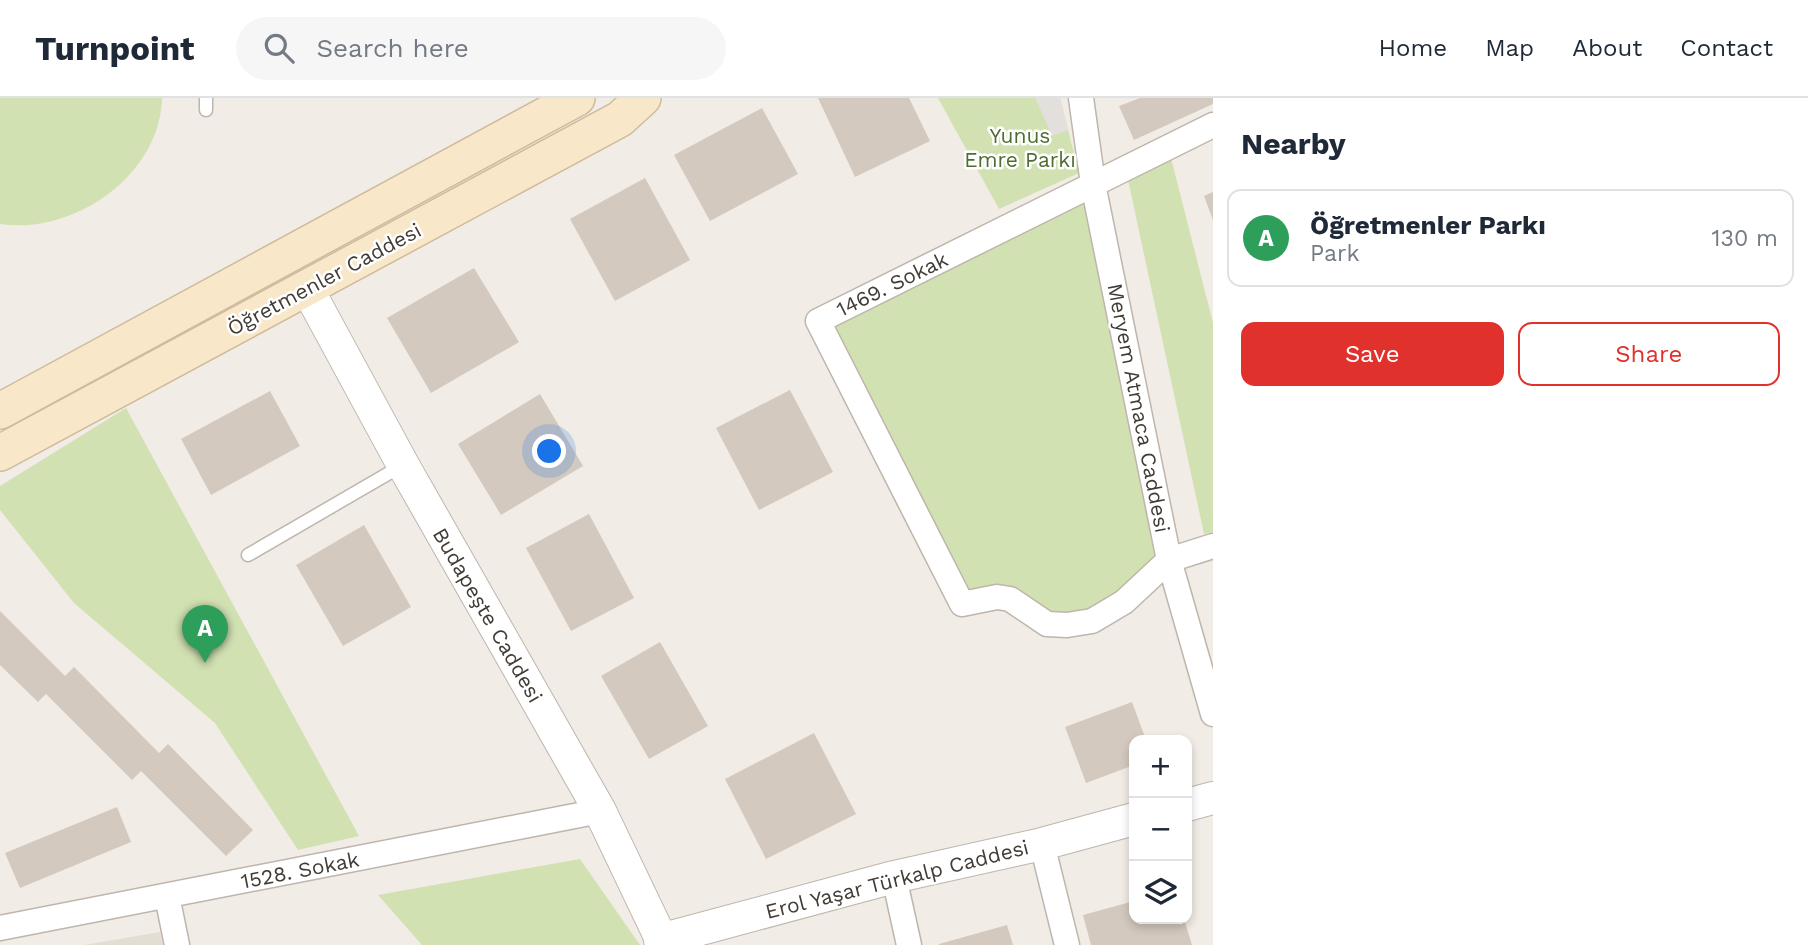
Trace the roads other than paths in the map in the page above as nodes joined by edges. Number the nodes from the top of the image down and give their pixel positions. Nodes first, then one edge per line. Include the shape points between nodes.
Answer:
1 (577, 98) edge
2 (643, 98) edge
3 (1081, 98) edge
4 (1213, 125) edge
5 (1093, 184) junction
6 (290, 254) junction
7 (307, 288) junction
8 (0, 411) edge
9 (0, 453) edge
10 (403, 465) junction
11 (1213, 546) edge
12 (248, 555) dead end
13 (1169, 560) junction
14 (1213, 714) edge
15 (1213, 798) edge
16 (1192, 804) edge
17 (600, 811) junction
18 (1129, 820) edge
19 (1042, 844) junction
20 (894, 877) junction
21 (167, 896) junction
22 (0, 928) edge
23 (662, 942) edge
24 (177, 945) edge
25 (909, 945) edge
26 (1067, 945) edge

1 - 6 main road, Öğretmenler Caddesi
2 - 7 main road, Öğretmenler Caddesi via 620,119
3 - 5 street, Meryem Atmaca Caddesi
4 - 5 street, 1469. Sokak
5 - 13 street, Meryem Atmaca Caddesi
5 - 13 street, 1469. Sokak via 818,321 962,604 997,597 1010,599 1047,624 1092,621 1124,602
6 - 7 main road
6 - 8 main road, Öğretmenler Caddesi
7 - 9 main road, Öğretmenler Caddesi
7 - 10 street, Budapeşte Caddesi
10 - 12 lane
10 - 17 street, Budapeşte Caddesi
11 - 13 street
13 - 14 street, Meryem Atmaca Caddesi
15 - 16 street
17 - 21 street, 1528. Sokak
17 - 23 street, Budapeşte Caddesi
18 - 19 street, Erol Yaşar Türkalp Caddesi
19 - 20 street, Erol Yaşar Türkalp Caddesi
19 - 26 street
20 - 23 street, Erol Yaşar Türkalp Caddesi
20 - 25 street
21 - 22 street, 1528. Sokak
21 - 24 street

